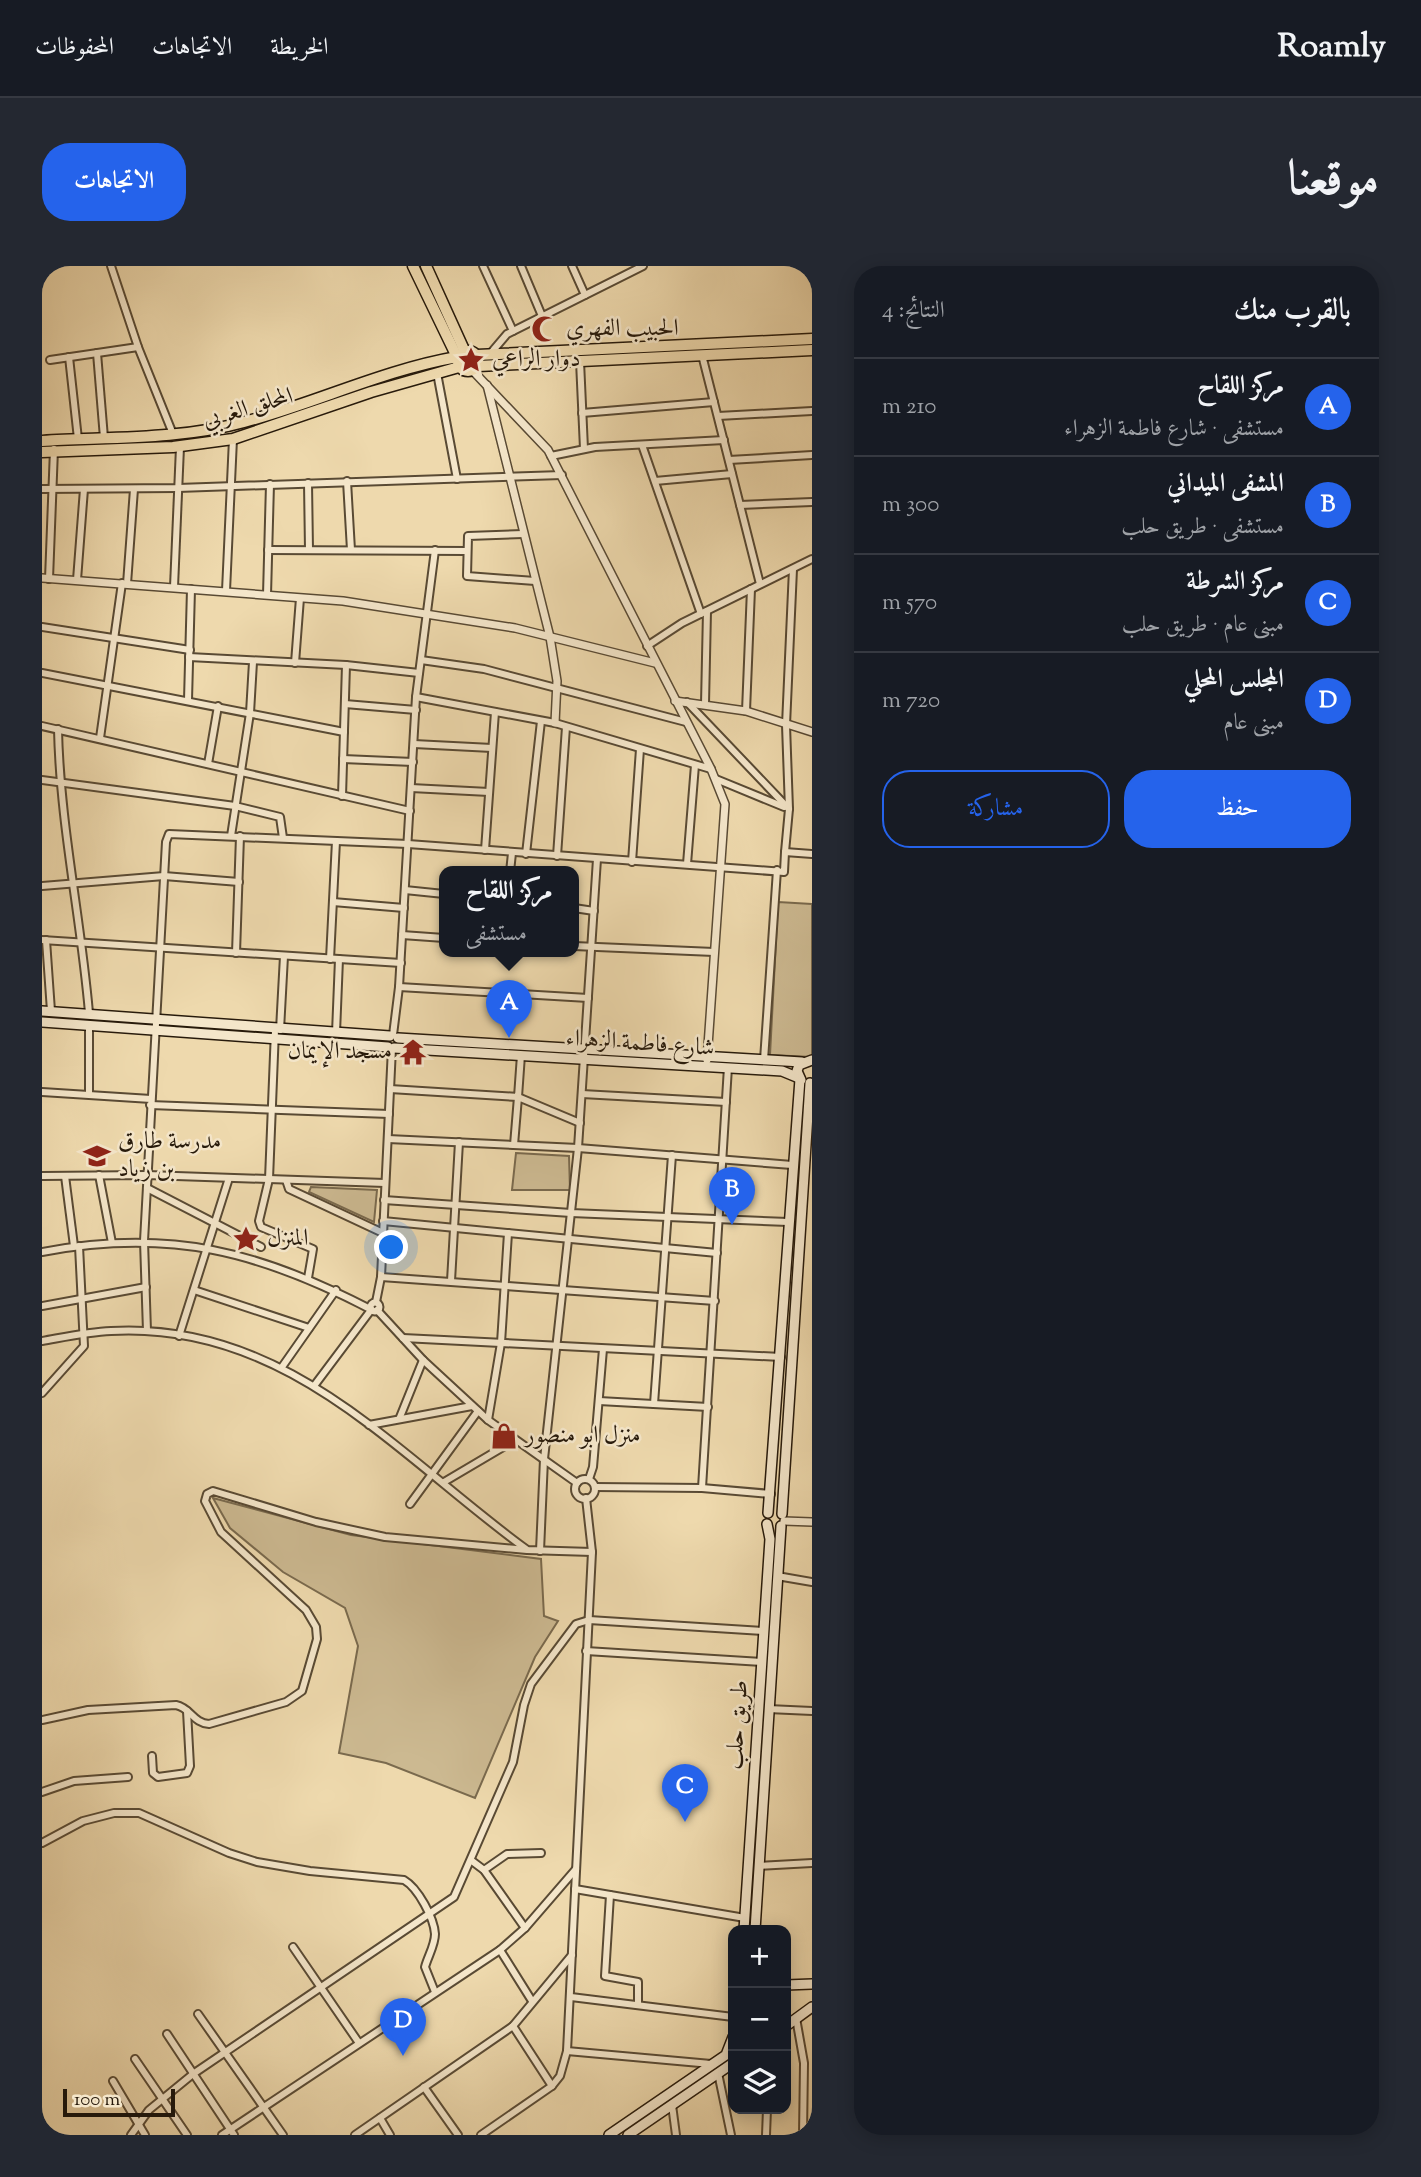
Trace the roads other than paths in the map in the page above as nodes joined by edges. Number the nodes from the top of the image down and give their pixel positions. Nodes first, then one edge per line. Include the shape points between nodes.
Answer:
1 (111, 266) edge
2 (414, 266) edge
3 (426, 266) edge
4 (483, 266) edge
5 (521, 266) edge
6 (572, 266) edge
7 (618, 266) edge
8 (643, 266) edge
9 (622, 276) junction
10 (584, 295) junction
11 (542, 316) junction
12 (513, 331) junction
13 (812, 339) edge
14 (138, 347) junction
15 (812, 350) edge
16 (97, 353) junction
17 (490, 354) junction
18 (702, 355) junction
19 (69, 357) junction
20 (461, 358) junction
21 (50, 360) dead end
22 (580, 361) junction
23 (476, 364) junction
24 (437, 373) junction
25 (487, 384) junction
26 (714, 402) junction
27 (812, 411) edge
28 (582, 413) junction
29 (718, 416) junction
30 (173, 433) junction
31 (104, 438) junction
32 (78, 439) junction
33 (233, 439) junction
34 (724, 440) junction
35 (42, 441) edge
36 (642, 445) junction
37 (54, 446) junction
38 (180, 447) junction
39 (584, 449) junction
40 (42, 452) edge
41 (812, 455) edge
42 (551, 456) junction
43 (729, 460) junction
44 (733, 474) junction
45 (562, 475) junction
46 (509, 477) junction
47 (457, 479) junction
48 (347, 481) junction
49 (655, 481) junction
50 (308, 483) junction
51 (270, 484) junction
52 (233, 485) junction
53 (178, 488) junction
54 (42, 489) edge
55 (84, 489) junction
56 (134, 489) junction
57 (53, 490) junction
58 (812, 502) edge
59 (740, 505) junction
60 (523, 534) junction
61 (268, 550) junction
62 (309, 550) junction
63 (351, 550) junction
64 (435, 550) junction
65 (467, 551) junction
66 (812, 559) edge
67 (793, 569) junction
68 (45, 578) edge
69 (77, 580) junction
70 (536, 581) junction
71 (125, 584) junction
72 (760, 584) junction
73 (174, 587) junction
74 (191, 589) junction
75 (751, 589) junction
76 (226, 591) junction
77 (267, 594) junction
78 (300, 597) junction
79 (704, 612) junction
80 (426, 614) junction
81 (42, 627) edge
82 (115, 636) junction
83 (550, 636) junction
84 (647, 646) junction
85 (190, 653) junction
86 (421, 660) junction
87 (253, 662) junction
88 (295, 663) junction
89 (655, 663) junction
90 (346, 665) junction
91 (42, 673) edge
92 (419, 673) junction
93 (109, 684) junction
94 (557, 686) junction
95 (416, 697) junction
96 (188, 700) junction
97 (675, 701) junction
98 (687, 702) junction
99 (345, 704) junction
100 (705, 704) junction
101 (218, 706) junction
102 (416, 710) junction
103 (746, 711) junction
104 (495, 712) junction
105 (250, 713) junction
106 (541, 721) junction
107 (686, 722) junction
108 (555, 723) junction
109 (786, 725) junction
110 (42, 726) edge
111 (566, 727) junction
112 (58, 729) junction
113 (344, 732) junction
114 (812, 732) edge
115 (100, 738) junction
116 (414, 744) junction
117 (492, 748) junction
118 (640, 749) junction
119 (343, 760) junction
120 (413, 762) junction
121 (208, 764) junction
122 (695, 765) junction
123 (711, 769) junction
124 (242, 772) junction
125 (716, 779) junction
126 (42, 780) edge
127 (59, 782) junction
128 (411, 788) junction
129 (489, 792) junction
130 (342, 796) junction
131 (235, 806) junction
132 (789, 809) junction
133 (410, 811) junction
134 (231, 836) junction
135 (240, 836) junction
136 (283, 838) junction
137 (336, 841) junction
138 (408, 845) junction
139 (485, 850) junction
140 (785, 852) junction
141 (512, 853) junction
142 (526, 854) junction
143 (812, 854) edge
144 (556, 856) junction
145 (597, 859) junction
146 (632, 862) junction
147 (687, 864) junction
148 (511, 866) edge
149 (720, 866) junction
150 (777, 870) junction
151 (164, 876) junction
152 (239, 882) junction
153 (74, 883) junction
154 (42, 886) edge
155 (405, 890) junction
156 (439, 893) edge
157 (333, 902) junction
158 (404, 908) junction
159 (579, 909) edge
160 (594, 911) junction
161 (402, 935) junction
162 (439, 938) edge
163 (44, 940) edge
164 (83, 943) junction
165 (579, 946) edge
166 (592, 947) junction
167 (159, 948) junction
168 (714, 952) junction
169 (236, 953) junction
170 (284, 956) junction
171 (330, 959) junction
172 (339, 959) junction
173 (401, 963) junction
174 (399, 987) junction
175 (588, 998) junction
176 (46, 1011) edge
177 (89, 1013) junction
178 (159, 1017) junction
179 (42, 1022) edge
180 (89, 1025) junction
181 (158, 1029) junction
182 (276, 1033) junction
183 (336, 1033) junction
184 (393, 1036) junction
185 (391, 1048) junction
186 (585, 1054) junction
187 (521, 1055) junction
188 (707, 1057) junction
189 (729, 1058) junction
190 (764, 1060) junction
191 (812, 1060) edge
192 (802, 1062) junction
193 (706, 1068) junction
194 (728, 1069) junction
195 (805, 1080) edge
196 (390, 1088) junction
197 (42, 1091) edge
198 (89, 1094) junction
199 (582, 1094) junction
200 (518, 1097) junction
201 (150, 1102) junction
202 (726, 1102) junction
203 (273, 1110) junction
204 (389, 1114) junction
205 (809, 1120) edge
206 (580, 1124) junction
207 (388, 1139) junction
208 (459, 1142) junction
209 (514, 1145) junction
210 (578, 1149) junction
211 (672, 1155) junction
212 (723, 1158) junction
213 (792, 1165) junction
214 (807, 1168) edge
215 (99, 1175) junction
216 (147, 1175) junction
217 (42, 1176) edge
218 (65, 1176) junction
219 (229, 1178) junction
220 (269, 1179) junction
221 (286, 1180) junction
222 (385, 1183) junction
223 (147, 1188) junction
224 (384, 1200) junction
225 (455, 1206) junction
226 (571, 1213) junction
227 (668, 1217) junction
228 (719, 1218) junction
229 (383, 1221) junction
230 (788, 1222) junction
231 (216, 1223) junction
232 (454, 1228) junction
233 (383, 1233) junction
234 (508, 1233) junction
235 (569, 1239) junction
236 (145, 1241) junction
237 (112, 1243) junction
238 (76, 1246) junction
239 (261, 1247) dead end
240 (208, 1248) junction
241 (665, 1248) junction
242 (42, 1252) edge
243 (718, 1253) junction
244 (380, 1277) junction
245 (308, 1278) junction
246 (451, 1281) junction
247 (503, 1285) junction
248 (146, 1287) junction
249 (194, 1290) junction
250 (336, 1290) junction
251 (564, 1290) junction
252 (662, 1297) junction
253 (83, 1298) junction
254 (715, 1301) junction
255 (42, 1306) edge
256 (373, 1310) junction
257 (309, 1328) junction
258 (147, 1331) junction
259 (85, 1334) junction
260 (179, 1336) junction
261 (403, 1338) junction
262 (42, 1341) edge
263 (501, 1343) junction
264 (558, 1347) junction
265 (603, 1349) junction
266 (658, 1352) junction
267 (712, 1354) junction
268 (781, 1357) junction
269 (423, 1360) junction
270 (282, 1367) junction
271 (314, 1386) junction
272 (42, 1393) edge
273 (599, 1401) junction
274 (654, 1404) junction
275 (472, 1406) junction
276 (708, 1407) junction
277 (478, 1412) junction
278 (400, 1417) junction
279 (488, 1420) junction
280 (369, 1425) junction
281 (515, 1440) junction
282 (544, 1458) junction
283 (433, 1474) junction
284 (589, 1479) junction
285 (444, 1482) junction
286 (577, 1483) junction
287 (595, 1487) junction
288 (702, 1488) junction
289 (771, 1494) junction
290 (586, 1499) junction
291 (410, 1504) dead end
292 (768, 1513) junction
293 (782, 1520) junction
294 (812, 1522) edge
295 (767, 1524) junction
296 (527, 1550) junction
297 (540, 1551) junction
298 (592, 1552) junction
299 (777, 1576) junction
300 (812, 1582) edge
301 (589, 1620) junction
302 (763, 1631) junction
303 (586, 1651) junction
304 (762, 1662) junction
305 (187, 1709) junction
306 (768, 1709) junction
307 (812, 1711) edge
308 (42, 1720) edge
309 (152, 1756) dead end
310 (128, 1777) dead end
311 (42, 1792) edge
312 (42, 1843) edge
313 (541, 1853) dead end
314 (472, 1861) junction
315 (812, 1863) edge
316 (758, 1866) junction
317 (484, 1870) junction
318 (576, 1870) junction
319 (575, 1889) junction
320 (610, 1895) junction
321 (429, 1917) junction
322 (745, 1917) junction
323 (744, 1925) edge
324 (755, 1925) edge
325 (525, 1928) junction
326 (293, 1947) dead end
327 (500, 1950) junction
328 (572, 1955) junction
329 (812, 1984) edge
330 (791, 1985) edge
331 (321, 1987) junction
332 (435, 1992) junction
333 (571, 1997) junction
334 (532, 2001) junction
335 (638, 2005) junction
336 (812, 2007) edge
337 (198, 2014) dead end
338 (728, 2016) edge
339 (796, 2018) junction
340 (791, 2022) edge
341 (513, 2026) junction
342 (167, 2034) dead end
343 (359, 2043) junction
344 (567, 2051) junction
345 (224, 2054) junction
346 (135, 2059) dead end
347 (728, 2060) edge
348 (728, 2062) edge
349 (712, 2064) junction
350 (718, 2073) junction
351 (193, 2074) junction
352 (113, 2081) dead end
353 (552, 2086) junction
354 (424, 2087) junction
355 (161, 2099) junction
356 (672, 2105) junction
357 (263, 2106) junction
358 (767, 2114) edge
359 (380, 2118) junction
360 (138, 2123) junction
361 (232, 2132) edge
362 (131, 2135) edge
363 (145, 2135) edge
364 (187, 2135) edge
365 (222, 2135) edge
366 (283, 2135) edge
367 (355, 2135) edge
368 (390, 2135) edge
369 (458, 2135) edge
370 (481, 2135) edge
371 (609, 2135) edge
372 (628, 2135) edge
373 (676, 2135) edge
374 (731, 2135) edge
375 (766, 2135) edge
376 (803, 2135) edge

1 - 14 street
2 - 20 main road
3 - 20 main road
4 - 12 street
5 - 11 street
6 - 10 street
7 - 9 street
8 - 9 street
9 - 10 street
10 - 11 street
11 - 12 street
12 - 17 street
13 - 17 main road
14 - 16 street
14 - 30 street
15 - 18 main road
16 - 19 street
16 - 31 street
17 - 23 main road
18 - 22 main road
18 - 26 street
19 - 21 street
19 - 32 street
20 - 23 main road
20 - 23 main road via 464,371
20 - 24 main road, المحلق الغربي
20 - 30 main road, المحلق الغربي via 390,371 245,422
22 - 23 main road
22 - 28 street
23 - 25 street
24 - 33 main road, المحلق الغربي
24 - 47 street
25 - 42 street
25 - 46 street
26 - 28 street
26 - 29 street
27 - 29 street
28 - 39 street
29 - 34 street
30 - 31 main road, المحلق الغربي
31 - 32 main road, المحلق الغربي
32 - 37 main road, المحلق الغربي
33 - 38 main road, المحلق الغربي
33 - 52 street
34 - 36 street
34 - 43 street
35 - 37 main road, المحلق الغربي
36 - 39 street
36 - 49 street
37 - 38 main road, المحلق الغربي
37 - 40 main road, المحلق الغربي
37 - 57 street
38 - 53 street
39 - 42 street
41 - 43 street
42 - 45 street
43 - 44 street
44 - 49 street
44 - 59 street
45 - 46 street
45 - 84 street
46 - 47 street
46 - 60 street
47 - 48 street
48 - 50 street
48 - 63 street
49 - 79 street
50 - 51 street
50 - 62 street
51 - 52 street
51 - 61 street
52 - 53 street
52 - 76 street
53 - 56 street
53 - 73 street
54 - 57 street
55 - 56 street
55 - 57 street
55 - 69 street
56 - 71 street
57 - 68 street
58 - 59 street
59 - 72 street
60 - 65 street via 468,536
60 - 70 street
61 - 62 street
61 - 77 street
62 - 63 street
63 - 64 street
64 - 65 street
64 - 80 street
65 - 70 street via 467,576
66 - 67 street
67 - 72 street
67 - 109 street
68 - 69 street
69 - 71 street
70 - 83 street
71 - 73 street
71 - 82 street
72 - 75 street
73 - 74 street
74 - 76 street
74 - 85 street
75 - 79 street
75 - 103 street
76 - 77 street
77 - 78 street
78 - 80 street
78 - 88 street
79 - 84 street
79 - 100 street
80 - 83 street
80 - 86 street
81 - 82 street
82 - 85 street
82 - 93 street
83 - 89 street
83 - 94 street
84 - 89 street
85 - 87 street
85 - 96 street
86 - 92 street
86 - 94 street
87 - 88 street
87 - 105 street
88 - 90 street
89 - 97 street
90 - 92 street
90 - 99 street
91 - 93 street
92 - 95 street
93 - 96 street
93 - 115 street
94 - 107 street
94 - 108 street
95 - 102 street
95 - 104 street
96 - 101 street
97 - 98 street
97 - 107 street
98 - 100 street
98 - 132 street
99 - 102 street
99 - 113 street
100 - 103 street
101 - 105 street
101 - 121 street
102 - 116 street
103 - 109 street
104 - 106 street
104 - 117 street
105 - 113 street
105 - 124 street
106 - 108 street
106 - 142 street
107 - 123 street
108 - 111 street
109 - 114 street
109 - 132 street
110 - 112 street
111 - 118 street
111 - 144 street
112 - 115 street
112 - 127 street
113 - 119 street
115 - 121 street
116 - 117 street
116 - 120 street
117 - 129 street
118 - 122 street
118 - 146 street
119 - 120 street
119 - 130 street
120 - 128 street
121 - 124 street
122 - 123 street
122 - 147 street
123 - 125 street
124 - 130 street
124 - 131 street
125 - 132 street
125 - 149 street via 725,804
126 - 127 street
127 - 131 street
127 - 153 street
128 - 129 street
128 - 133 street
129 - 139 street
130 - 133 street
131 - 134 street
131 - 136 street via 280,817
132 - 140 street
133 - 138 street
134 - 135 street
134 - 151 street via 169,834
135 - 136 street
135 - 152 street
136 - 137 street
137 - 138 street
137 - 157 street
138 - 139 street
138 - 155 street
139 - 141 street
140 - 143 street
140 - 150 street via 784,872
141 - 142 street
141 - 148 street
142 - 144 street
144 - 145 street
145 - 146 street
145 - 160 street
146 - 147 street
147 - 149 street
149 - 150 street
149 - 168 street
150 - 190 street
151 - 152 street
151 - 153 street
151 - 167 street
152 - 169 street
153 - 154 street
153 - 164 street
155 - 156 street
155 - 158 street
157 - 158 street
157 - 171 street
158 - 161 street
159 - 160 street
160 - 166 street
161 - 162 street
161 - 173 street
163 - 164 street
163 - 176 street
164 - 167 street
164 - 177 street
165 - 166 street
166 - 168 street
166 - 175 street
167 - 169 street
167 - 178 street
168 - 188 street
169 - 170 street
170 - 171 street
170 - 182 street
171 - 172 street
172 - 173 street
172 - 183 street
173 - 174 street
174 - 175 street
174 - 184 street
175 - 186 street
176 - 177 main road, شارع فاطمة الزهراء
177 - 178 main road, شارع فاطمة الزهراء
178 - 181 street
178 - 182 main road, شارع فاطمة الزهراء
179 - 180 main road, شارع فاطمة الزهراء
180 - 181 main road, شارع فاطمة الزهراء
180 - 198 street
181 - 182 main road, شارع فاطمة الزهراء
181 - 201 street
182 - 183 main road, شارع فاطمة الزهراء
182 - 185 main road, شارع فاطمة الزهراء
182 - 203 street
183 - 184 main road, شارع فاطمة الزهراء
184 - 185 main road via 386,1040
184 - 186 main road, شارع فاطمة الزهراء
185 - 187 main road, شارع فاطمة الزهراء
185 - 196 street
186 - 187 main road, شارع فاطمة الزهراء
186 - 188 main road, شارع فاطمة الزهراء
186 - 193 main road, شارع فاطمة الزهراء
186 - 199 street
187 - 200 street
188 - 189 main road, شارع فاطمة الزهراء
188 - 193 street
189 - 190 main road, شارع فاطمة الزهراء
189 - 194 street
190 - 192 main road, شارع فاطمة الزهراء
191 - 192 main road, شارع فاطمة الزهراء
192 - 195 main road via 797,1071
193 - 194 main road, شارع فاطمة الزهراء
194 - 195 main road, شارع فاطمة الزهراء via 782,1071
194 - 202 street
195 - 205 main road
195 - 213 main road
196 - 200 street
196 - 204 street
197 - 198 street
198 - 201 street
199 - 202 street
199 - 206 street
200 - 206 street
200 - 209 street
201 - 203 street
201 - 216 street
202 - 212 street
203 - 204 street
203 - 220 street
204 - 207 street
205 - 214 main road
206 - 210 street
207 - 208 street
207 - 222 street
208 - 209 street
208 - 225 street
209 - 210 street
210 - 211 street
210 - 226 street
211 - 212 street
211 - 227 street
212 - 213 street
212 - 228 street
213 - 230 main road
214 - 293 main road
215 - 216 street
215 - 218 street
215 - 237 street
216 - 219 street
216 - 223 street
217 - 218 street
218 - 238 street
219 - 220 street
219 - 231 street
220 - 221 street
220 - 245 street via 261,1227 313,1249
221 - 222 street
221 - 233 street via 289,1189
222 - 224 street
223 - 231 street
223 - 236 street
224 - 225 street
224 - 229 street
225 - 226 street
225 - 232 street
226 - 227 street
226 - 235 street
227 - 228 street
227 - 241 street
228 - 230 street
228 - 243 street
229 - 232 street
229 - 233 street
230 - 268 main road
231 - 239 street
231 - 240 street
232 - 234 street
232 - 246 street
233 - 244 street
234 - 235 street
234 - 247 street
235 - 241 street
235 - 251 street
236 - 237 street
236 - 240 street
236 - 248 street
237 - 238 street
238 - 242 street
238 - 253 street
240 - 245 street
240 - 249 street
241 - 243 street
241 - 252 street
243 - 254 street
244 - 246 street
244 - 256 street via 376,1302 370,1305
245 - 250 street
246 - 247 street
247 - 251 street
247 - 263 street
248 - 253 street
248 - 258 street
249 - 257 street
249 - 260 street
250 - 256 street
250 - 257 street
251 - 252 street
251 - 264 street
252 - 254 street
252 - 266 street
253 - 255 street
253 - 259 street
254 - 267 street
256 - 261 street
256 - 271 street
257 - 270 street
258 - 259 street
258 - 260 street
259 - 262 street
259 - 272 street via 83,1346
260 - 270 street via 258,1356
261 - 263 street
261 - 269 street
263 - 264 street
263 - 279 street
264 - 265 street
264 - 282 street
265 - 266 street
265 - 273 street
266 - 267 street
266 - 274 street
267 - 268 street
267 - 276 street
268 - 289 main road
269 - 275 street
269 - 278 street
270 - 271 street
271 - 280 street
273 - 274 street
273 - 284 street
274 - 276 street
275 - 277 street
275 - 278 street
276 - 288 street
277 - 279 street
277 - 283 street
278 - 280 street
279 - 281 street
280 - 283 street
281 - 282 street
281 - 285 street
282 - 286 street
282 - 297 street
283 - 285 street
283 - 291 street
284 - 286 street
284 - 287 street
285 - 296 street
286 - 290 street via 578,1495
287 - 288 street
287 - 290 street
288 - 289 street
289 - 292 main road
290 - 298 street
292 - 293 main road via 775,1510
292 - 295 main road, طريق حلب
293 - 294 street
293 - 295 main road via 774,1528
293 - 299 main road
295 - 302 main road, طريق حلب via 770,1539
296 - 297 street
296 - 305 street via 360,1533 210,1492 205,1501 217,1527 309,1614 317,1639 304,1687 291,1700 209,1724 196,1721
297 - 298 street
298 - 301 street
299 - 300 street
299 - 306 main road
301 - 302 street
301 - 303 street
301 - 314 street via 576,1624 531,1684 513,1762
302 - 304 main road, طريق حلب
303 - 304 street
303 - 318 street
304 - 322 main road, طريق حلب
305 - 308 street via 176,1705 119,1707
305 - 309 street via 187,1773 158,1777 153,1773
306 - 307 street
306 - 316 main road
310 - 311 street via 74,1781
312 - 321 street via 83,1821 114,1813 139,1813 257,1862 404,1880 413,1887
313 - 317 street via 507,1854
314 - 317 street
314 - 321 street via 454,1897
315 - 316 street
316 - 324 main road
317 - 325 street
318 - 319 street
318 - 325 street
319 - 320 street
319 - 328 street
320 - 322 street
320 - 335 street via 605,1976 638,1982
321 - 331 street
321 - 332 street via 435,1937 425,1970
322 - 323 main road, طريق حلب
325 - 327 street
326 - 331 street
327 - 332 street
327 - 334 street
328 - 333 street
328 - 334 street
329 - 330 main road
331 - 343 street
331 - 345 street
332 - 343 street
333 - 335 street
333 - 344 street
334 - 341 street
335 - 338 street
336 - 339 main road
337 - 345 street
339 - 340 main road
339 - 376 street via 804,2063
341 - 353 street
341 - 354 street
342 - 351 street
343 - 357 street
344 - 349 street
344 - 353 street
345 - 351 street
345 - 357 street
346 - 355 street
347 - 349 main road
348 - 350 main road
349 - 371 main road
350 - 356 main road
350 - 374 street
351 - 355 street
351 - 361 street
352 - 360 street
353 - 370 street
354 - 359 street
354 - 369 street
355 - 360 street
355 - 364 street
356 - 372 main road
356 - 373 street
357 - 361 street
357 - 366 street
358 - 375 street
359 - 367 street
359 - 368 street
360 - 362 street
360 - 363 street
361 - 365 street

